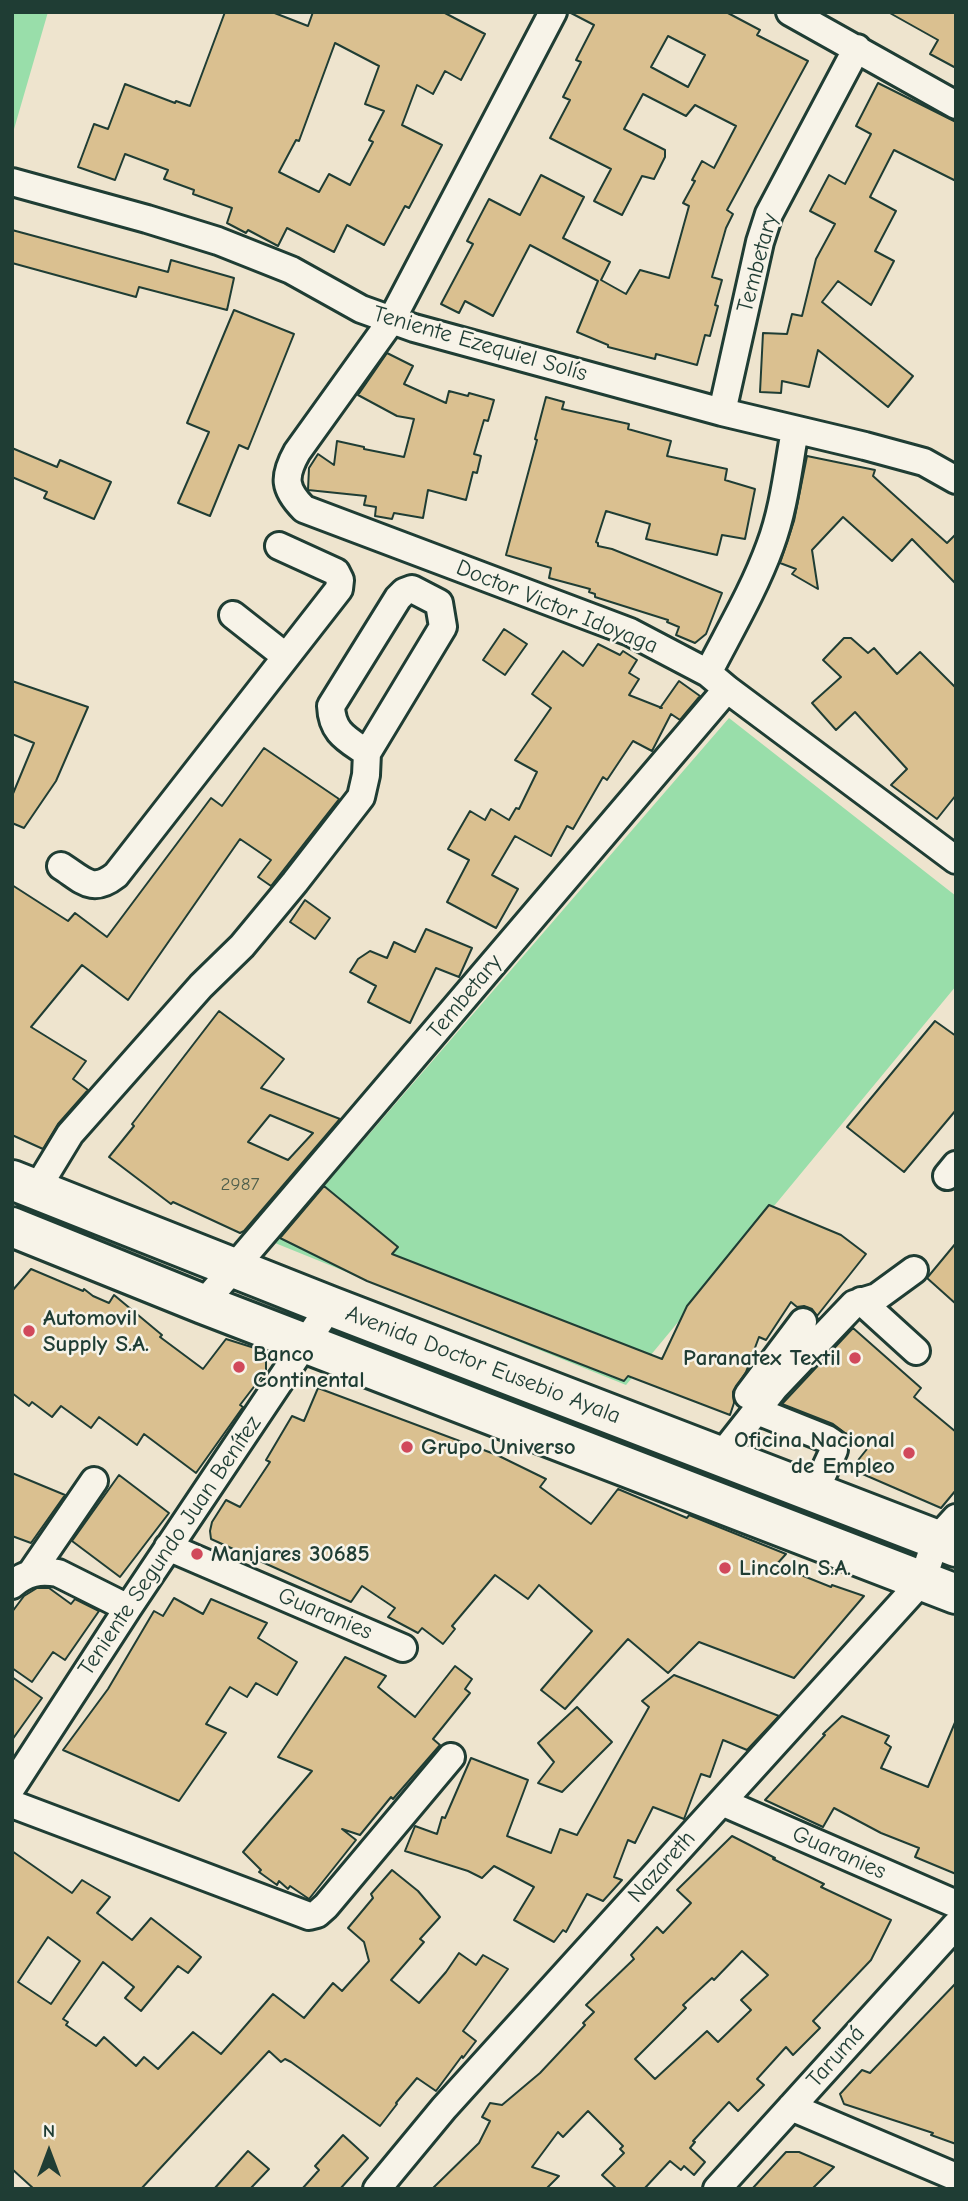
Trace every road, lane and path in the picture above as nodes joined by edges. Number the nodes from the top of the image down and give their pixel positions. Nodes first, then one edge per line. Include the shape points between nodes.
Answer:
1 (553, 12) edge
2 (790, 12) edge
3 (857, 48) junction
4 (956, 105) edge
5 (12, 182) edge
6 (391, 321) junction
7 (722, 412) junction
8 (795, 429) junction
9 (956, 480) edge
10 (279, 546) dead end
11 (446, 563) junction
12 (429, 598) junction
13 (233, 615) dead end
14 (285, 656) junction
15 (717, 681) junction
16 (367, 753) junction
17 (956, 860) edge
18 (61, 866) dead end
19 (24, 1185) edge
20 (13, 1228) edge
21 (234, 1269) junction
22 (914, 1270) dead end
23 (861, 1301) junction
24 (203, 1304) junction
25 (330, 1306) junction
26 (803, 1322) dead end
27 (305, 1343) junction
28 (916, 1351) dead end
29 (757, 1411) junction
30 (712, 1453) junction
31 (94, 1481) dead end
32 (814, 1493) junction
33 (949, 1535) edge
34 (169, 1547) junction
35 (19, 1580) edge
36 (939, 1587) edge
37 (128, 1608) junction
38 (403, 1648) dead end
39 (451, 1757) dead end
40 (12, 1787) edge
41 (722, 1802) junction
42 (12, 1804) edge
43 (956, 1904) edge
44 (956, 1925) edge
45 (791, 2107) junction
46 (956, 2177) edge
47 (377, 2189) edge
48 (717, 2189) edge

1 - 6 street
2 - 3 street
3 - 4 street
3 - 7 street, Tembetary via 769,214
5 - 6 street, Teniente Ezequiel Solís via 218,241 291,270
6 - 7 street, Teniente Ezequiel Solís
6 - 11 street, Doctor Victor Idoyaga via 290,464 291,496 304,509
7 - 8 street, Teniente Ezequiel Solís
8 - 9 street, Teniente Ezequiel Solís via 924,462
8 - 15 street, Tembetary via 771,545
10 - 14 street via 336,572 340,580 339,589
11 - 12 street
11 - 15 street, Doctor Victor Idoyaga via 630,632
12 - 16 street via 439,603 443,627
12 - 16 street via 412,589 398,598 331,706 339,733
13 - 14 street
14 - 18 street via 116,875 104,884 90,884
15 - 17 street, Doctor Victor Idoyaga
15 - 21 street, Tembetary
16 - 19 street via 361,797 295,882
19 - 21 highway, Avenida Doctor Eusebio Ayala
20 - 24 highway, Avenida Doctor Eusebio Ayala
21 - 24 street, Tembetary
21 - 25 highway, Avenida Doctor Eusebio Ayala
22 - 23 street via 877,1297
23 - 28 street
23 - 29 street
24 - 27 highway, Avenida Doctor Eusebio Ayala
25 - 27 street, Teniente Segundo Juan Benítez
25 - 30 highway, Avenida Doctor Eusebio Ayala
26 - 30 street via 732,1416
27 - 34 street, Teniente Segundo Juan Benítez
27 - 36 highway, Avenida Doctor Eusebio Ayala
29 - 30 street
29 - 32 street via 833,1443
30 - 32 highway, Avenida Doctor Eusebio Ayala
31 - 35 street
32 - 33 highway, Avenida Doctor Eusebio Ayala
33 - 36 street, Nazareth
34 - 37 street, Teniente Segundo Juan Benítez
34 - 38 street, Guaranies
35 - 37 street via 47,1571 58,1573
36 - 41 street, Nazareth
37 - 40 street, Teniente Segundo Juan Benítez
39 - 42 street via 326,1906 309,1916
41 - 43 street, Guaranies
41 - 47 street, Nazareth via 444,2108
44 - 45 street, Tarumá
45 - 46 street
45 - 48 street, Tarumá

